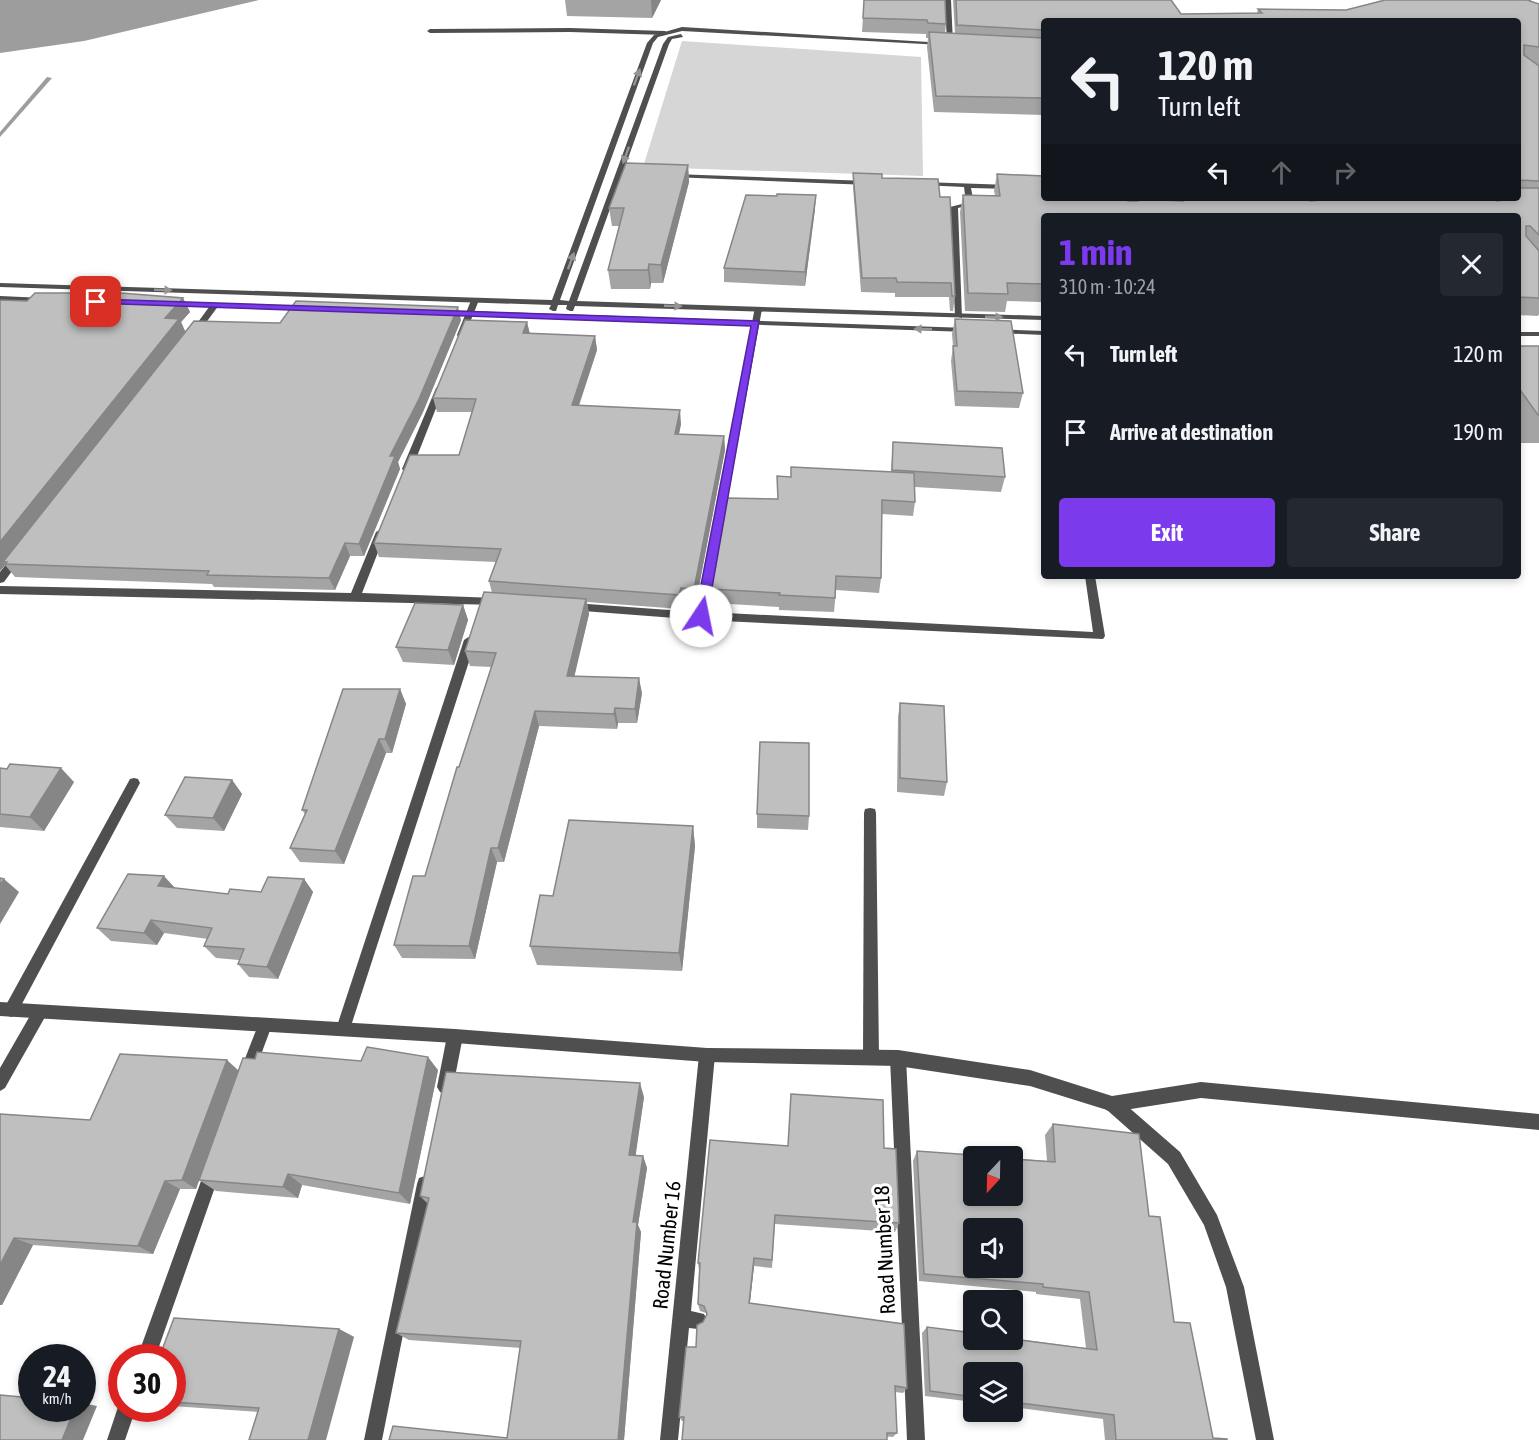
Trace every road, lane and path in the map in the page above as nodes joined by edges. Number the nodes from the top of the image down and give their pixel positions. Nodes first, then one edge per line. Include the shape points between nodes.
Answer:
1 (948, 0) edge
2 (430, 31) dead end
3 (665, 33) junction
4 (807, 39) junction
5 (962, 44) edge
6 (949, 47) junction
7 (618, 175) junction
8 (630, 175) edge
9 (665, 176) edge
10 (874, 183) edge
11 (909, 184) edge
12 (967, 186) junction
13 (1022, 187) edge
14 (0, 285) edge
15 (0, 298) edge
16 (48, 300) edge
17 (475, 300) junction
18 (155, 303) edge
19 (555, 303) junction
20 (572, 303) junction
21 (215, 305) junction
22 (319, 309) edge
23 (758, 309) junction
24 (435, 312) edge
25 (470, 313) junction
26 (551, 316) junction
27 (568, 316) junction
28 (959, 316) junction
29 (1041, 318) edge
30 (756, 323) junction
31 (975, 330) edge
32 (986, 331) edge
33 (1041, 333) edge
34 (1521, 333) edge
35 (1539, 334) edge
36 (186, 342) edge
37 (457, 346) edge
38 (443, 379) edge
39 (404, 477) edge
40 (386, 520) edge
41 (21, 552) edge
42 (0, 579) edge
43 (1090, 579) edge
44 (0, 590) edge
45 (355, 597) junction
46 (512, 603) edge
47 (560, 606) edge
48 (701, 616) junction
49 (474, 627) edge
50 (134, 783) dead end
51 (870, 813) dead end
52 (6, 1010) edge
53 (40, 1012) junction
54 (265, 1025) junction
55 (343, 1029) junction
56 (455, 1035) junction
57 (707, 1055) junction
58 (872, 1057) junction
59 (898, 1058) junction
60 (0, 1083) edge
61 (241, 1091) edge
62 (1112, 1104) junction
63 (441, 1105) edge
64 (1539, 1122) edge
65 (217, 1158) edge
66 (429, 1163) edge
67 (151, 1344) edge
68 (122, 1422) edge
69 (116, 1440) edge
70 (373, 1440) edge
71 (669, 1440) edge
72 (916, 1440) edge
73 (1265, 1440) edge

1 - 6 street
2 - 3 street
3 - 4 street via 682,29
19 -> 3 street via 650,43
4 - 6 street
4 -> 7 street via 670,38
5 - 6 street
7 - 8 street
7 - 20 street
9 - 10 street
11 - 12 street
12 - 13 street
12 - 28 street via 970,204 954,207
14 -> 17 street
15 - 16 street
17 - 19 street
17 - 25 street
18 - 21 street
19 - 20 street
19 - 26 street
20 -> 23 street
20 - 27 street
21 - 22 street
21 - 36 street
23 - 28 street
23 - 30 street
24 - 25 street
25 - 26 street
25 - 37 street
26 - 27 street
27 - 30 street
28 -> 29 street
31 -> 30 street
30 - 48 street
32 - 33 street
34 - 35 street
38 - 39 street
40 - 45 street
41 - 42 street
43 - 48 street via 1099,636
44 - 45 street
45 - 46 street
47 - 48 street
49 - 55 street
50 - 52 street
51 - 58 street
52 - 53 street
53 - 54 street
53 - 60 street
54 - 55 street
54 - 61 street
55 - 56 street
56 - 57 street
56 - 63 street
57 - 58 street
57 - 71 street, Road Number 16 via 690,1319
58 - 59 street
59 - 62 street via 1030,1078
59 - 72 street, Road Number 18
62 - 64 street via 1201,1090
62 - 73 street via 1174,1158 1211,1221 1235,1287
65 - 67 street
66 - 70 street
68 - 69 street

